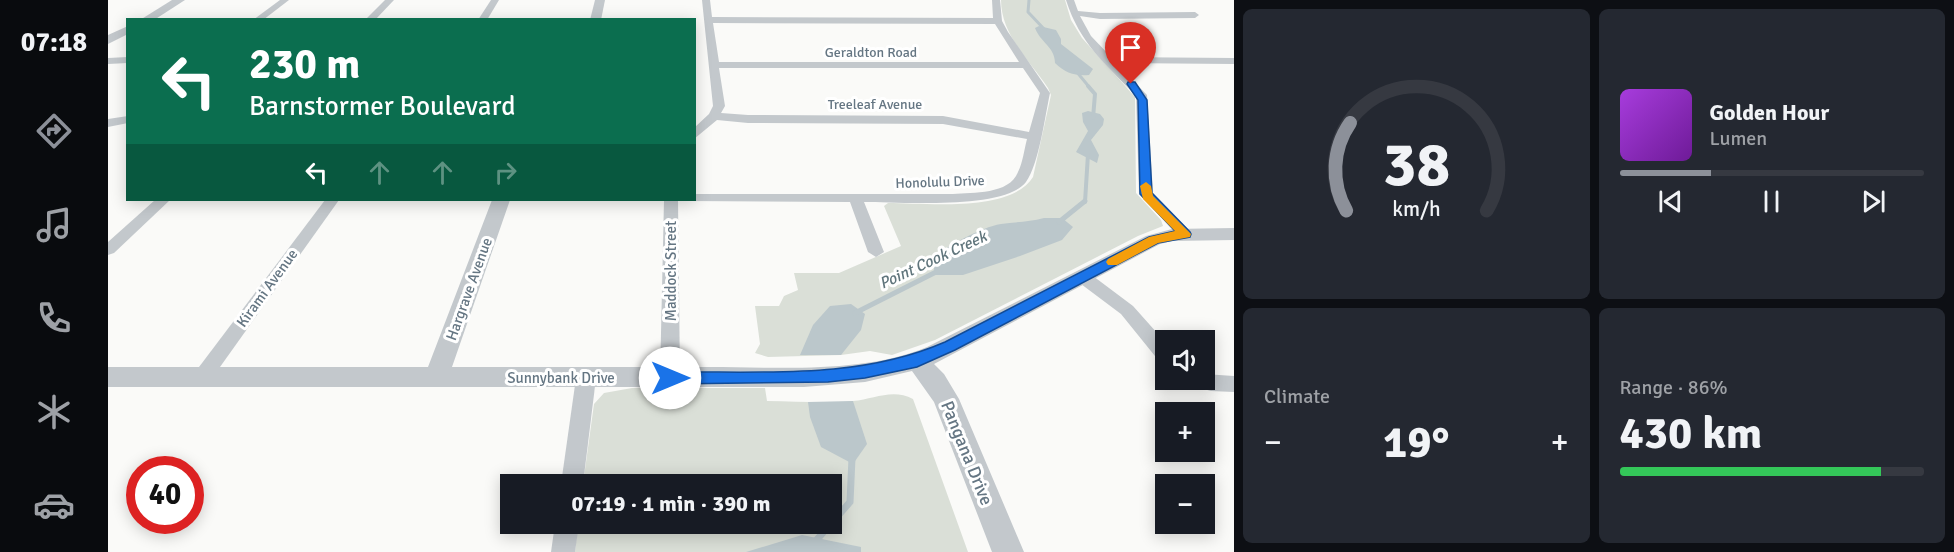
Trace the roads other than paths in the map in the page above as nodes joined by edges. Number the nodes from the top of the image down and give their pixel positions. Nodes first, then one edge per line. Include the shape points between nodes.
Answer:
1 (180, 0) edge
2 (285, 0) edge
3 (390, 0) edge
4 (495, 0) edge
5 (600, 0) edge
6 (706, 0) edge
7 (996, 0) edge
8 (1070, 0) edge
9 (1074, 13) junction
10 (1195, 15) dead end
11 (148, 18) edge
12 (260, 18) edge
13 (371, 18) edge
14 (483, 18) edge
15 (596, 18) edge
16 (709, 20) junction
17 (998, 21) junction
18 (126, 30) edge
19 (108, 40) edge
20 (109, 60) edge
21 (126, 60) edge
22 (1107, 60) junction
23 (1234, 61) edge
24 (715, 65) junction
25 (1026, 65) junction
26 (714, 116) junction
27 (126, 119) edge
28 (110, 122) edge
29 (696, 133) edge
30 (1035, 137) junction
31 (696, 198) edge
32 (855, 198) junction
33 (162, 201) edge
34 (331, 201) edge
35 (501, 201) edge
36 (671, 201) edge
37 (1185, 234) junction
38 (1234, 234) edge
39 (108, 250) edge
40 (876, 252) dead end
41 (1083, 277) junction
42 (1155, 343) edge
43 (917, 361) junction
44 (108, 376) edge
45 (203, 376) junction
46 (436, 378) junction
47 (586, 378) junction
48 (670, 378) junction
49 (1215, 383) edge
50 (1234, 384) edge
51 (573, 474) edge
52 (566, 534) edge
53 (563, 552) edge
54 (1008, 552) edge

1 - 11 street
2 - 12 street
3 - 13 street
4 - 14 street
5 - 15 street
6 - 16 street
7 - 17 street, Honolulu Drive
8 - 9 street
9 - 10 street
9 - 22 street via 1083,33
16 - 17 street
16 - 24 street
17 - 25 street, Honolulu Drive
18 - 19 street
20 - 21 street
22 - 23 street
22 - 37 street via 1143,100 1146,194
24 - 25 street, Geraldton Road
24 - 26 street via 719,101
25 - 30 street, Honolulu Drive via 1045,93
26 - 29 street
26 - 30 street, Treeleaf Avenue via 943,120
27 - 28 street
30 - 32 street, Honolulu Drive via 1023,178 1001,192 962,198
31 - 32 street, Honolulu Drive
32 - 40 street
33 - 39 street
34 - 45 street, Kirami Avenue
35 - 46 street, Hargrave Avenue
36 - 48 street, Maddock Street
37 - 38 street, Sunnybank Drive
37 - 41 street, Sunnybank Drive via 1154,240
41 - 42 street via 1127,310
41 - 43 street, Sunnybank Drive
43 - 48 street, Sunnybank Drive via 837,376
43 - 54 street, Pangana Drive via 946,399
44 - 45 street, Sunnybank Drive
45 - 46 street, Sunnybank Drive
46 - 47 street, Sunnybank Drive
47 - 48 street, Sunnybank Drive
47 - 51 street
49 - 50 street
52 - 53 street

